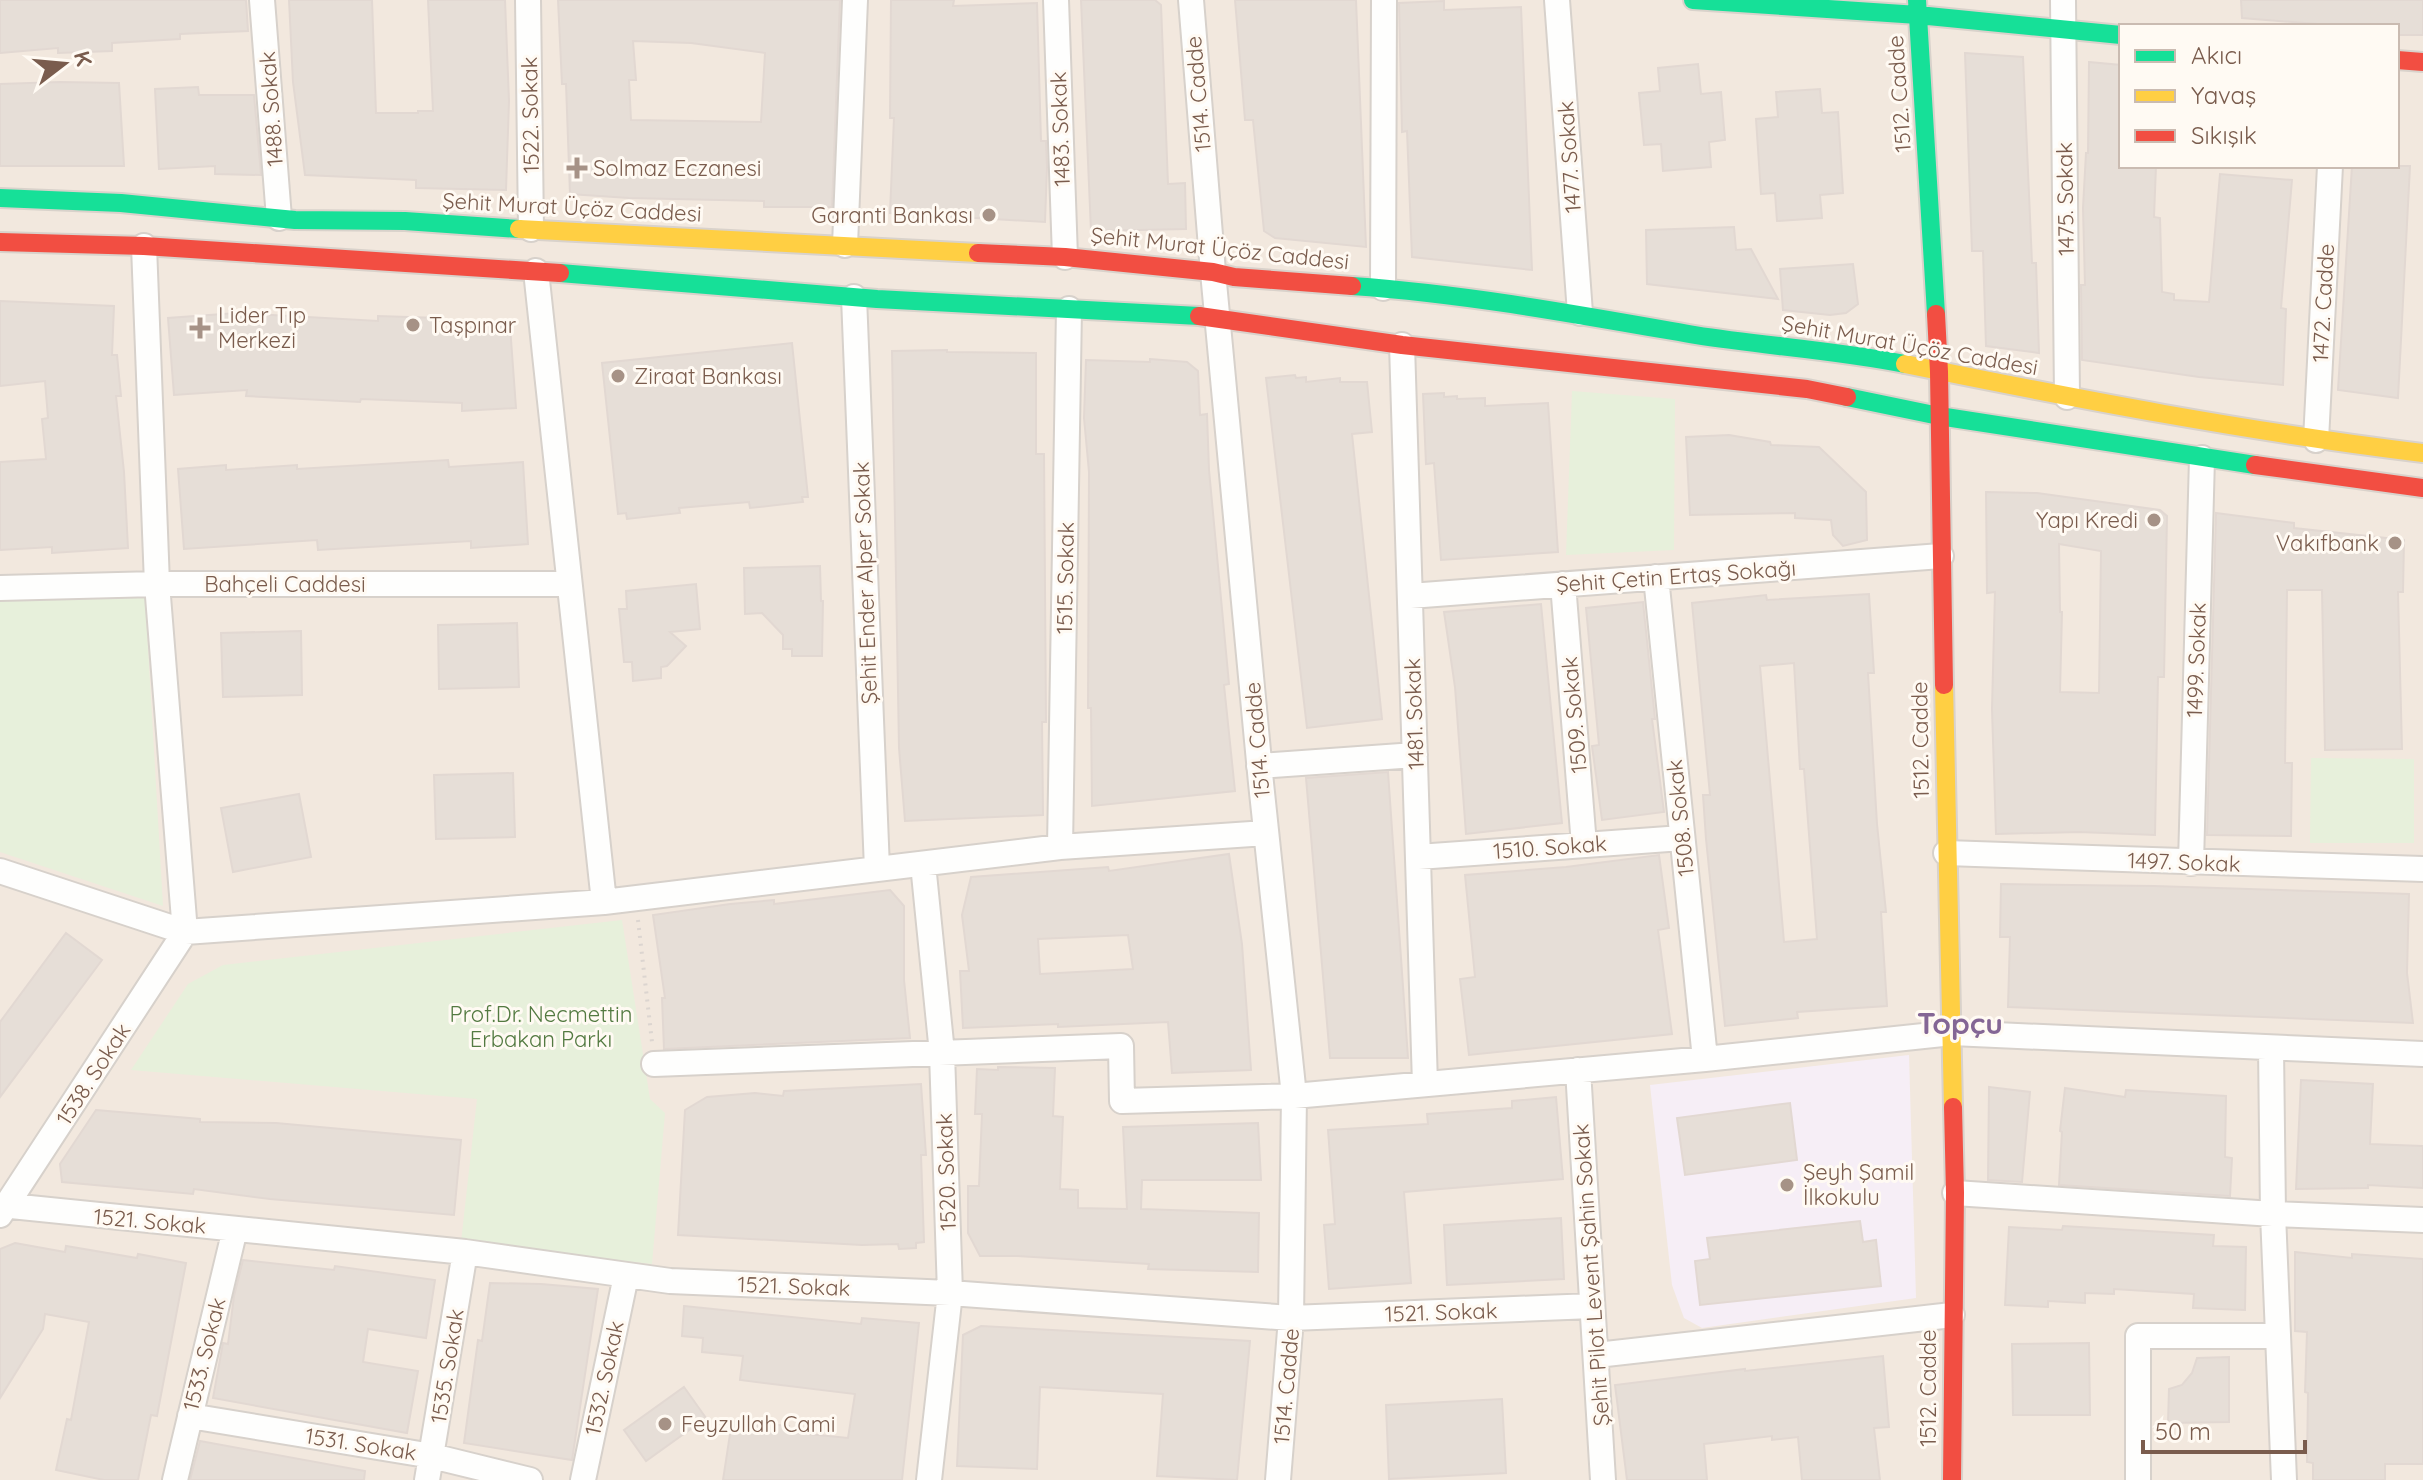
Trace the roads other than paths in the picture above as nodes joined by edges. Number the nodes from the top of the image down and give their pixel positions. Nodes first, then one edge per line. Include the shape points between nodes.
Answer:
1 (262, 0) edge
2 (528, 0) edge
3 (855, 0) edge
4 (1056, 0) edge
5 (1191, 0) edge
6 (1384, 0) edge
7 (1557, 0) edge
8 (1693, 0) edge
9 (2063, 0) edge
10 (1917, 8) edge
11 (2064, 29) junction
12 (2119, 35) edge
13 (2399, 60) edge
14 (2423, 62) edge
15 (2330, 168) edge
16 (0, 198) edge
17 (279, 218) junction
18 (531, 229) junction
19 (0, 242) edge
20 (845, 245) junction
21 (144, 246) junction
22 (1065, 257) junction
23 (536, 271) junction
24 (1213, 272) junction
25 (1383, 288) junction
26 (854, 297) junction
27 (1069, 309) junction
28 (1580, 313) junction
29 (1218, 317) junction
30 (1402, 345) junction
31 (1939, 372) junction
32 (2067, 397) junction
33 (1939, 416) junction
34 (2316, 440) junction
35 (2423, 453) edge
36 (2202, 458) junction
37 (2423, 488) edge
38 (1941, 556) junction
39 (1656, 577) junction
40 (157, 584) junction
41 (569, 584) junction
42 (1563, 584) junction
43 (0, 588) edge
44 (1410, 596) junction
45 (1415, 755) junction
46 (1259, 766) junction
47 (1266, 833) junction
48 (1682, 838) junction
49 (1584, 845) junction
50 (1060, 847) junction
51 (1946, 853) junction
52 (1418, 857) junction
53 (2191, 863) junction
54 (923, 864) junction
55 (877, 869) junction
56 (2423, 869) edge
57 (0, 871) edge
58 (604, 902) junction
59 (185, 932) junction
60 (1952, 1033) junction
61 (2271, 1048) junction
62 (942, 1053) junction
63 (2423, 1054) edge
64 (1705, 1059) junction
65 (654, 1064) road end
66 (1578, 1070) junction
67 (1425, 1084) junction
68 (1294, 1096) junction
69 (1955, 1193) junction
70 (2, 1209) edge
71 (2273, 1214) junction
72 (2423, 1220) edge
73 (235, 1229) junction
74 (465, 1252) junction
75 (626, 1276) junction
76 (950, 1293) junction
77 (1592, 1306) junction
78 (1952, 1315) junction
79 (1291, 1318) junction
80 (2278, 1336) junction
81 (1597, 1355) junction
82 (190, 1416) junction
83 (430, 1468) edge
84 (175, 1480) edge
85 (530, 1480) edge
86 (583, 1480) edge
87 (929, 1480) edge
88 (1278, 1480) edge
89 (1603, 1480) edge
90 (1952, 1480) edge
91 (2138, 1480) edge
92 (2284, 1480) edge

1 - 17 street, 1488. Sokak
2 - 18 street, 1522. Sokak
3 - 20 street
4 - 22 street, 1483. Sokak
5 - 24 street, 1514. Cadde
6 - 25 street
7 - 28 street, 1477. Sokak
8 - 10 main road
9 - 11 street, 1475. Sokak
10 - 11 main road
10 - 31 main road, 1512. Cadde
11 - 12 main road
11 - 32 street, 1475. Sokak
13 - 14 main road
15 - 34 street, 1472. Cadde
16 - 17 main road, Şehit Murat Üçöz Caddesi
17 - 18 main road, Şehit Murat Üçöz Caddesi
18 - 20 main road, Şehit Murat Üçöz Caddesi
19 - 21 main road
20 - 22 main road, Şehit Murat Üçöz Caddesi
21 - 23 main road
21 - 40 street
22 - 24 main road, Şehit Murat Üçöz Caddesi
23 - 26 main road
23 - 41 street
24 - 25 main road, Şehit Murat Üçöz Caddesi
24 - 29 street, 1514. Cadde
25 - 28 main road, Şehit Murat Üçöz Caddesi
26 - 27 main road
26 - 55 street, Şehit Ender Alper Sokak
27 - 29 main road
27 - 50 street, 1515. Sokak
28 - 31 main road, Şehit Murat Üçöz Caddesi
29 - 30 main road
29 - 46 street, 1514. Cadde
30 - 33 main road via 1807,389
30 - 44 street, 1481. Sokak
31 - 32 main road, Şehit Murat Üçöz Caddesi
31 - 33 main road, 1512. Cadde
32 - 34 main road, Şehit Murat Üçöz Caddesi
33 - 36 main road
33 - 38 main road, 1512. Cadde
34 - 35 main road, Şehit Murat Üçöz Caddesi
36 - 37 main road
36 - 53 street, 1499. Sokak
38 - 39 street, Şehit Çetin Ertaş Sokağı
38 - 51 main road, 1512. Cadde
39 - 42 street, Şehit Çetin Ertaş Sokağı
39 - 48 street, 1508. Sokak
40 - 41 street, Bahçeli Caddesi
40 - 43 street, Bahçeli Caddesi
40 - 59 street
41 - 58 street
42 - 44 street, Şehit Çetin Ertaş Sokağı
42 - 49 street, 1509. Sokak
44 - 45 street, 1481. Sokak
45 - 46 street
45 - 52 street, 1481. Sokak
46 - 47 street, 1514. Cadde
47 - 50 street
47 - 68 street, 1514. Cadde
48 - 49 street, 1510. Sokak
48 - 64 street, 1508. Sokak
49 - 52 street, 1510. Sokak
50 - 54 street
51 - 53 street, 1497. Sokak
51 - 60 main road, 1512. Cadde
52 - 67 street, 1481. Sokak
53 - 56 street, 1497. Sokak
54 - 55 street
54 - 62 street, 1520. Sokak
55 - 58 street
57 - 59 street
58 - 59 street
59 - 70 street, 1538. Sokak
60 - 61 street
60 - 64 street
60 - 69 main road, 1512. Cadde
61 - 63 street
61 - 71 street
62 - 65 street
62 - 68 street via 1121,1046 1122,1101
62 - 76 street, 1520. Sokak
64 - 66 street
66 - 67 street
66 - 77 street, Şehit Pilot Levent Şahin Sokak
67 - 68 street
68 - 79 street, 1514. Cadde
69 - 71 street
69 - 78 main road, 1512. Cadde
70 - 73 street, 1521. Sokak
71 - 72 street
71 - 80 street
73 - 74 street, 1521. Sokak
73 - 82 street, 1533. Sokak
74 - 75 street, 1521. Sokak
74 - 83 street, 1535. Sokak
75 - 76 street, 1521. Sokak
75 - 86 street, 1532. Sokak
76 - 79 street, 1521. Sokak
76 - 87 street, 1520. Sokak
77 - 79 street, 1521. Sokak
77 - 81 street, Şehit Pilot Levent Şahin Sokak
78 - 81 street
78 - 90 main road, 1512. Cadde
79 - 88 street, 1514. Cadde
80 - 91 street via 2138,1336
80 - 92 street
81 - 89 street, Şehit Pilot Levent Şahin Sokak
82 - 83 street, 1531. Sokak
82 - 84 street, 1533. Sokak
83 - 85 street, 1531. Sokak

